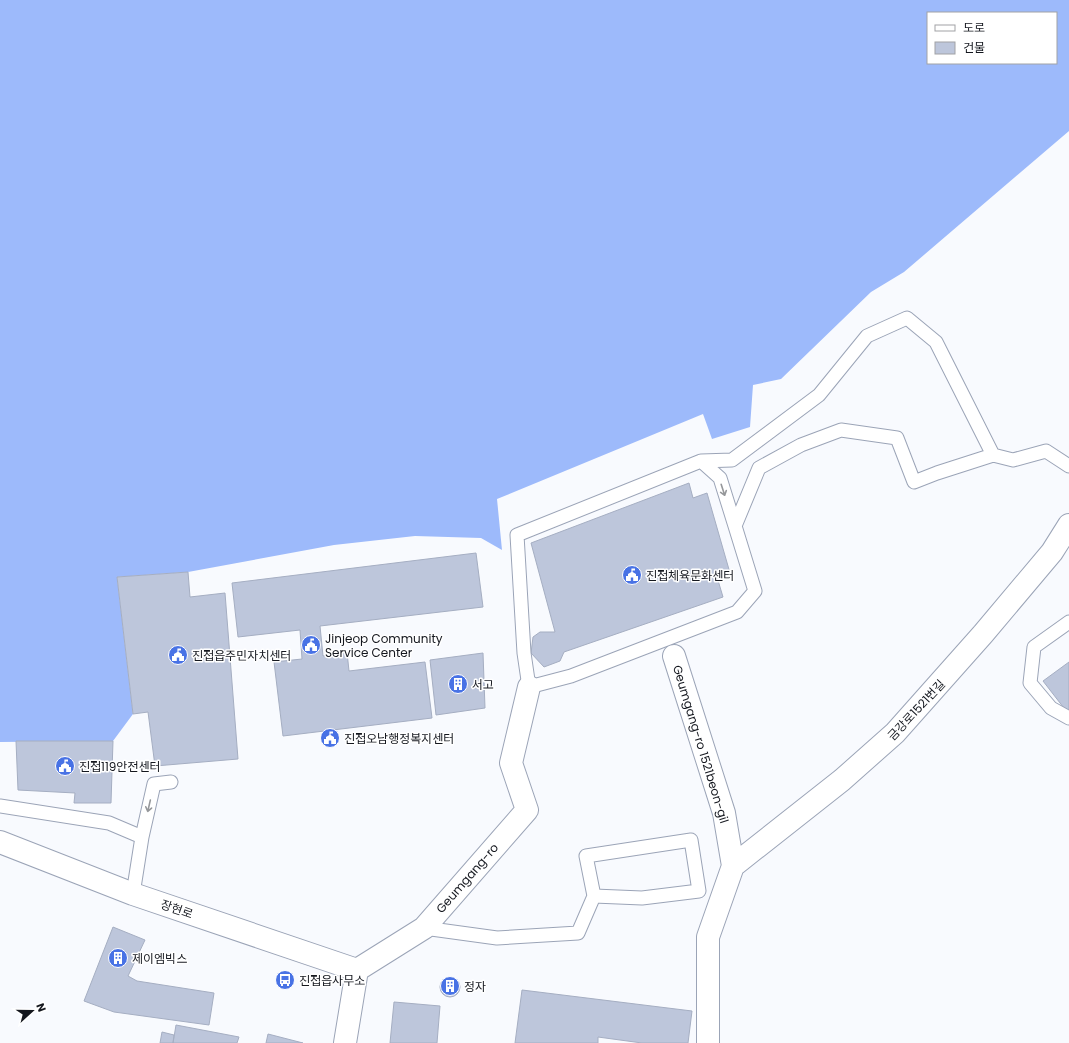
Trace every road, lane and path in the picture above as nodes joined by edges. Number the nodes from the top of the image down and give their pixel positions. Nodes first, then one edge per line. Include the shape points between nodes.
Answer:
1 (993, 455) junction
2 (701, 461) junction
3 (1069, 466) edge
4 (1069, 525) edge
5 (735, 526) junction
6 (1069, 622) edge
7 (674, 656) dead end
8 (529, 687) junction
9 (1069, 718) edge
10 (171, 782) dead end
11 (0, 806) edge
12 (142, 837) junction
13 (0, 842) edge
14 (733, 866) junction
15 (133, 894) junction
16 (594, 896) junction
17 (424, 928) junction
18 (357, 970) junction
19 (344, 1043) edge
20 (708, 1043) edge

1 - 2 lane via 936,342 907,318 868,336 819,395 732,460
1 - 3 lane via 1013,460 1046,451
1 - 5 lane via 914,482 897,438 840,430 801,445 759,468
2 -> 5 lane via 720,478
2 - 8 lane via 517,535 524,653
4 - 14 street, 금강로1521번길 via 1052,552 895,733 842,780
5 - 8 lane via 755,591 737,612 571,676
6 - 9 lane via 1034,647 1030,683 1051,708
7 - 14 street, Geumgang-ro 1521beon-gil via 724,813
8 - 17 street, Geumgang-ro via 511,763 527,810
10 -> 12 lane via 154,784
11 - 12 lane via 109,823
12 - 15 lane
13 - 15 street, 장현로
14 - 20 street, Geumgang-ro 1521beon-gil via 708,936
15 - 18 street, 장현로
16 - 16 lane via 642,898 699,891 691,840 586,856
16 - 17 lane via 578,932 497,938
17 - 18 street, Geumgang-ro
18 - 19 street

